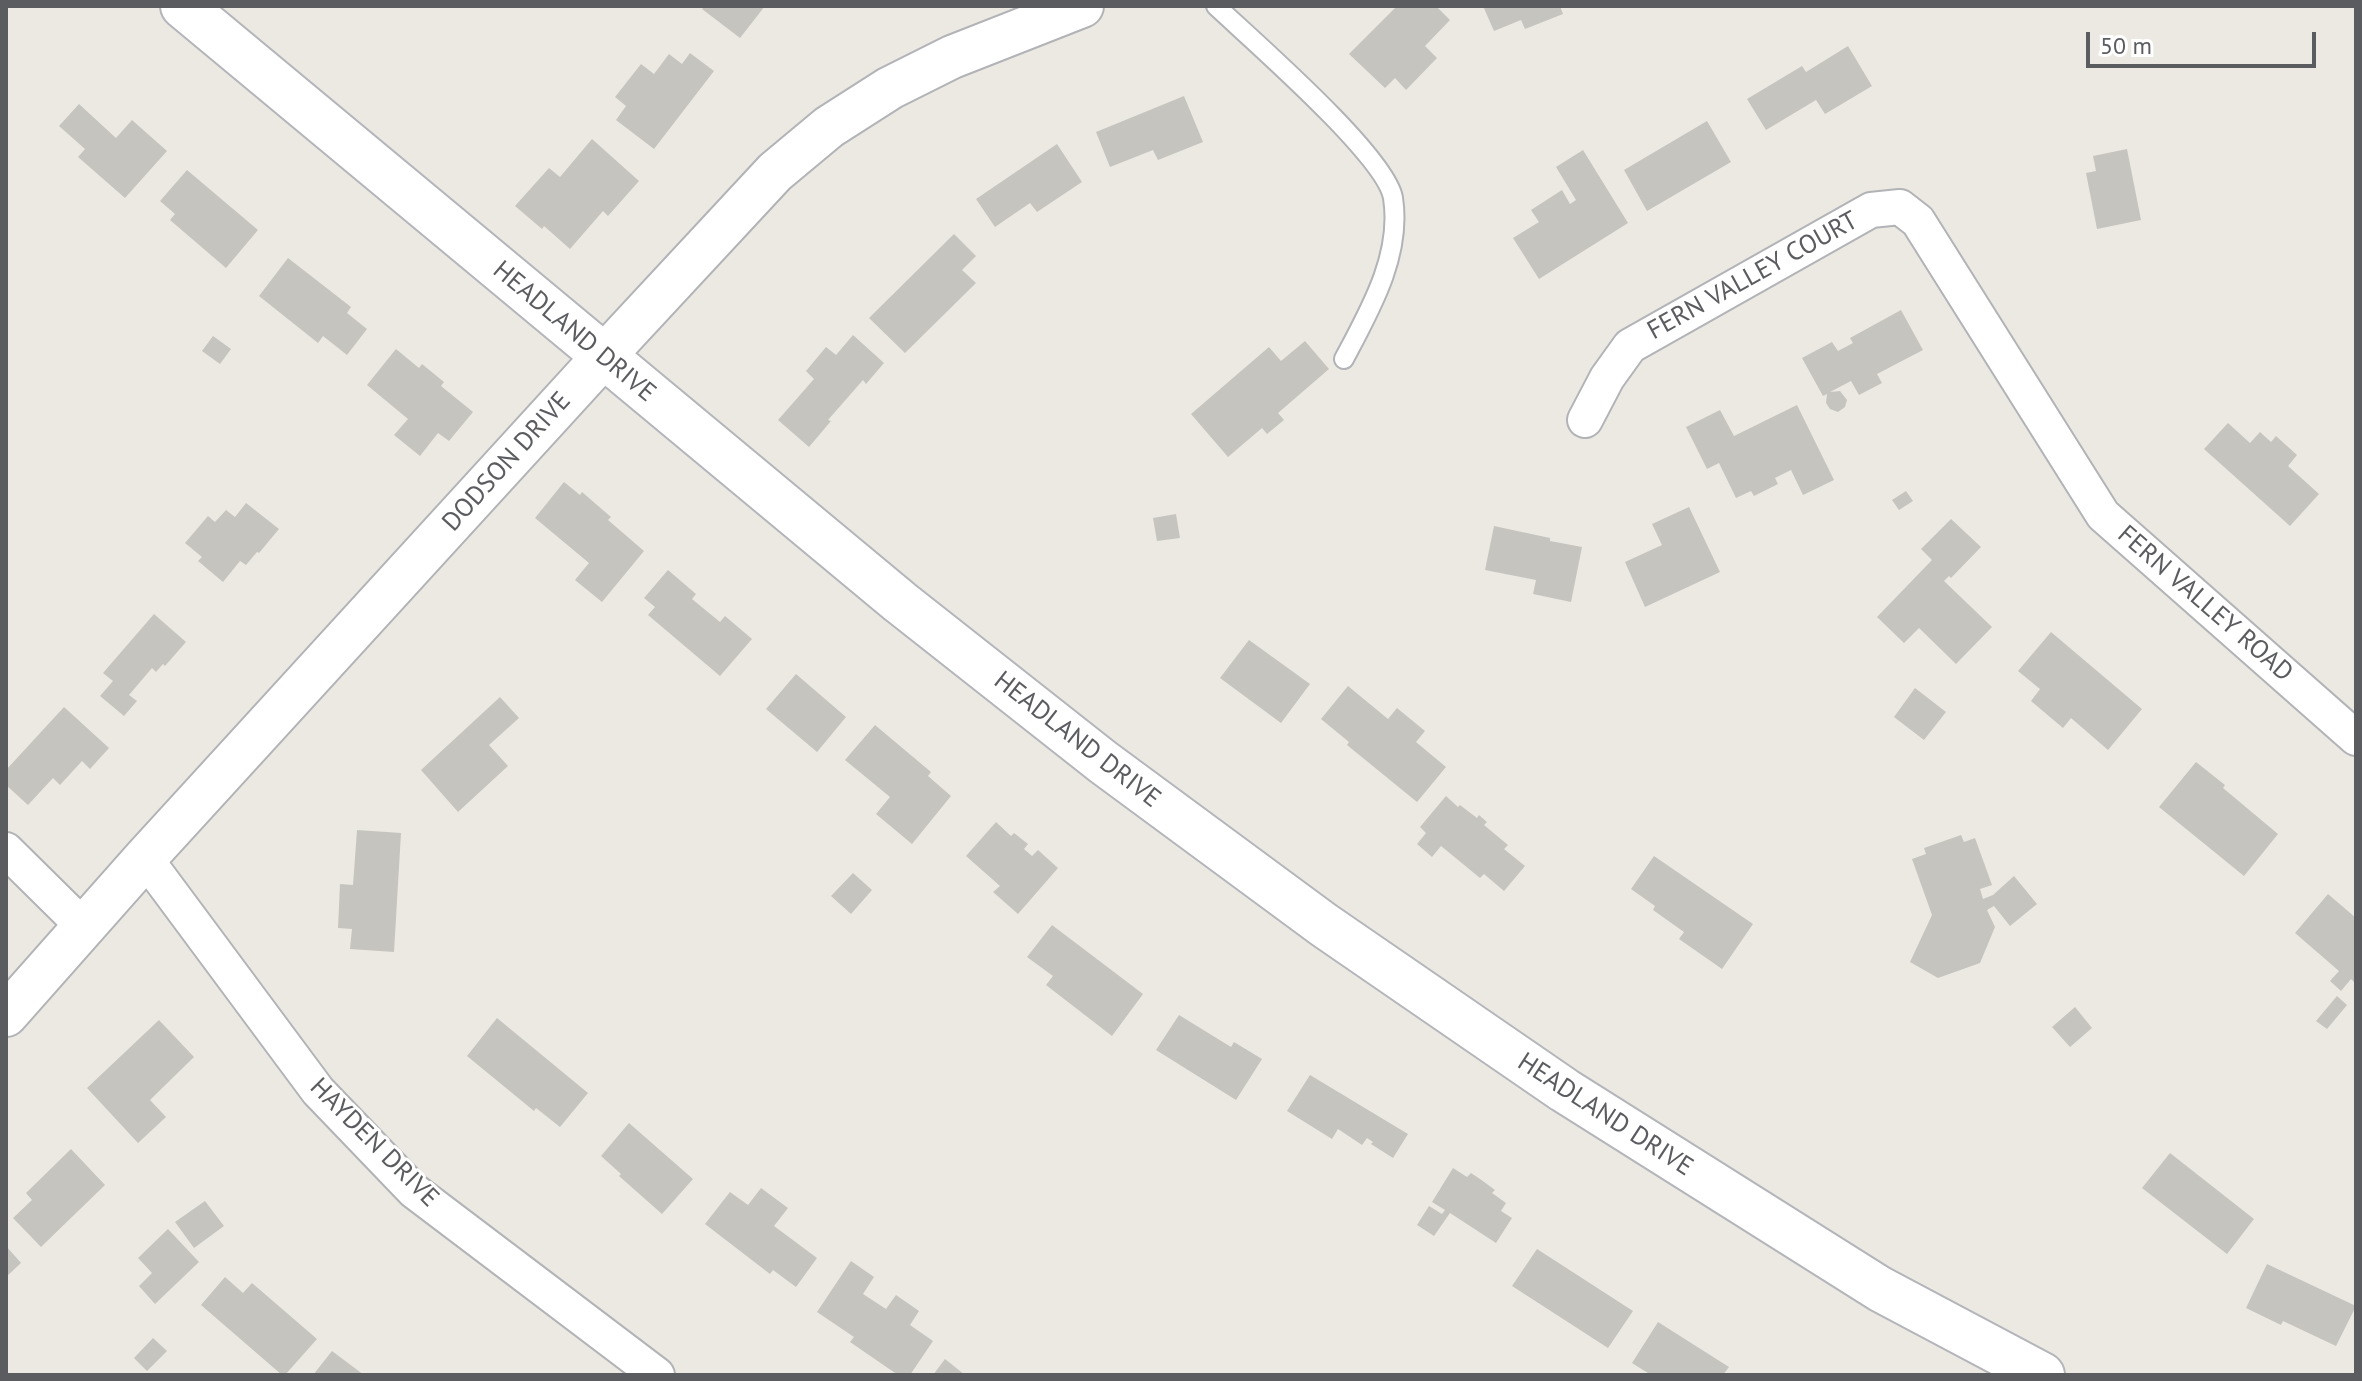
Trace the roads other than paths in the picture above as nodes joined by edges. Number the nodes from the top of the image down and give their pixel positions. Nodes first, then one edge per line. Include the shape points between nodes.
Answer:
1 (183, 6) edge
2 (1082, 6) edge
3 (1216, 6) edge
4 (604, 356) junction
5 (1344, 359) dead end
6 (1585, 420) dead end
7 (2068, 459) joint
8 (2356, 738) edge
9 (6, 850) edge
10 (145, 858) junction
11 (84, 927) junction
12 (6, 1015) edge
13 (657, 1375) edge
14 (2042, 1375) edge

1 - 4 main road, HEADLAND DRIVE
2 - 4 street, DODSON DRIVE via 952,57 829,127 775,172
3 - 5 lane via 1343,128 1376,165 1393,195 1393,241 1375,301
4 - 10 street, DODSON DRIVE
4 - 14 main road, HEADLAND DRIVE via 911,611 1324,925 1564,1090 1880,1289
6 - 7 street, FERN VALLEY COURT via 1630,346 1871,210 1900,207 1918,221
7 - 8 street, FERN VALLEY ROAD via 2103,515
9 - 11 street
10 - 11 street, DODSON DRIVE
10 - 13 street, HAYDEN DRIVE via 318,1091 414,1191
11 - 12 street, DODSON DRIVE

